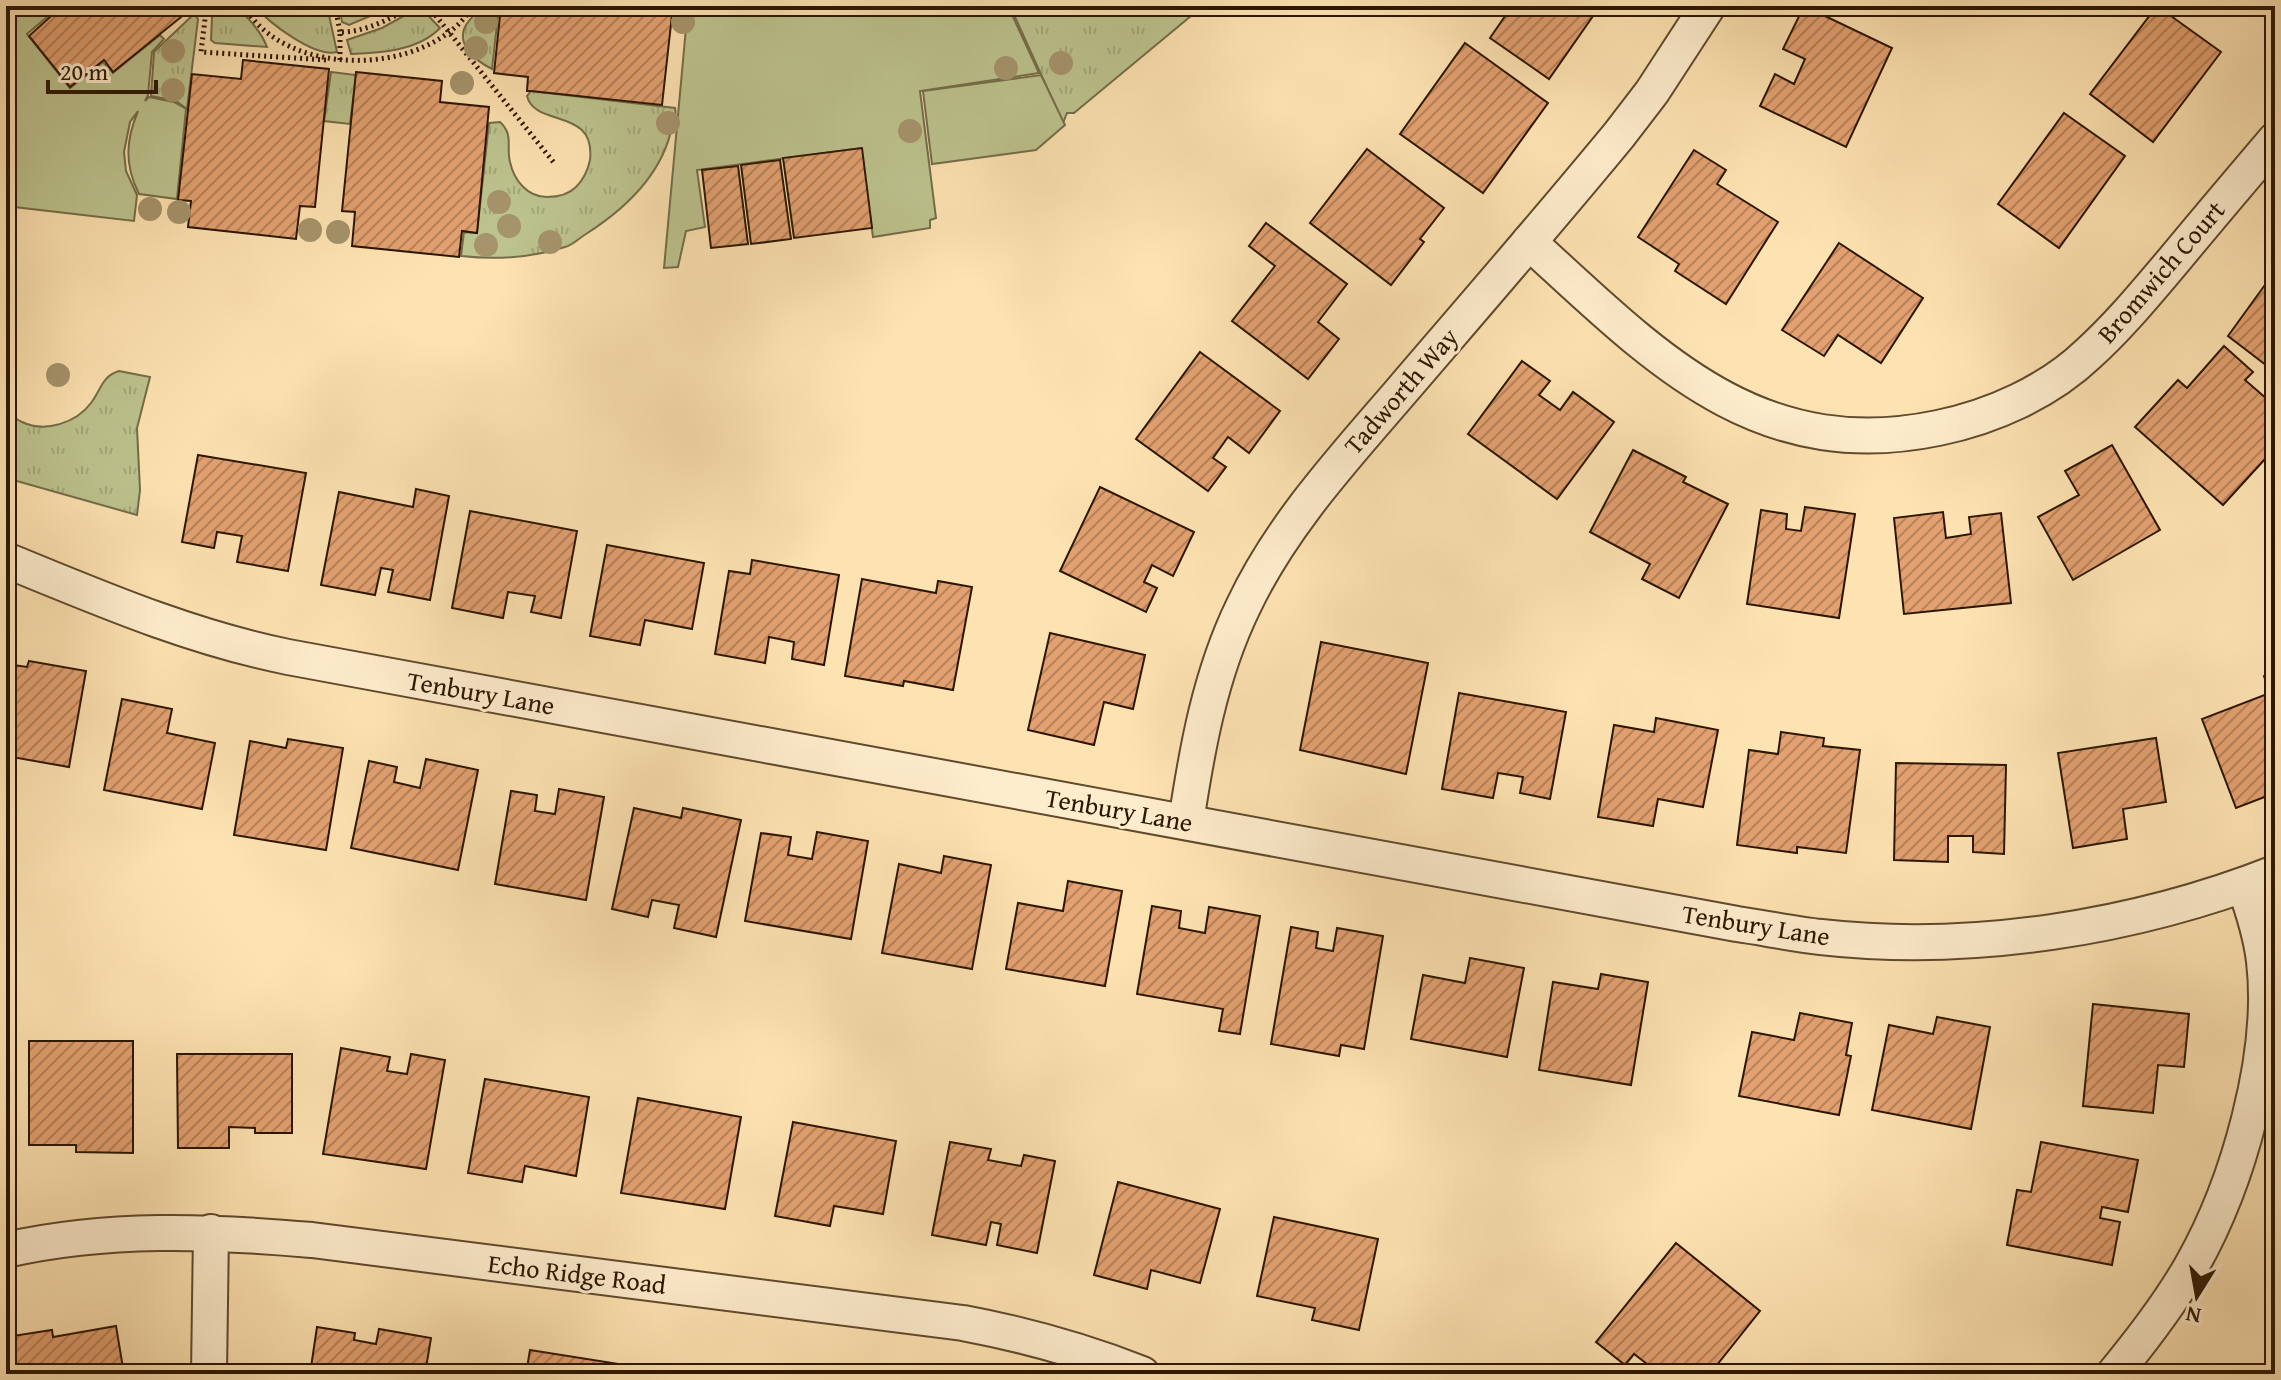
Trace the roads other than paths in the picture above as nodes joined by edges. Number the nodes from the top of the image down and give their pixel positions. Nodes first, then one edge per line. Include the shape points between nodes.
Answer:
1 (1708, 6) edge
2 (2275, 140) edge
3 (1529, 242) junction
4 (6, 560) edge
5 (1186, 822) junction
6 (2260, 879) edge
7 (211, 1232) junction
8 (6, 1250) edge
9 (209, 1374) edge
10 (1142, 1374) edge
11 (2114, 1374) edge

1 - 3 street, Tadworth Way via 1652,92
2 - 3 street, Bromwich Court via 2086,357 2003,408 1923,431 1835,434 1745,411 1654,355
3 - 5 street, Tadworth Way via 1328,477 1266,564 1221,659
4 - 5 street, Tenbury Lane via 144,616 243,648
5 - 6 street, Tenbury Lane via 1823,937 1974,939 2049,932 2178,906
6 - 11 street via 2257,920 2265,1004 2245,1135 2192,1265
7 - 8 street, Echo Ridge Road via 89,1236
7 - 9 street
7 - 10 street, Echo Ridge Road via 312,1240 963,1323 1028,1335

